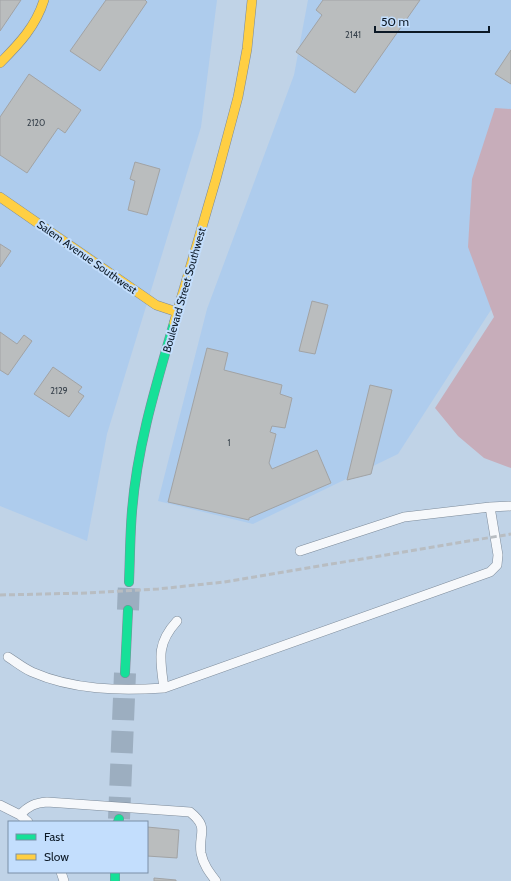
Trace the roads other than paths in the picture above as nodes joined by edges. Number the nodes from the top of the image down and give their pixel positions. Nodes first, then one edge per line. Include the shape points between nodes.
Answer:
1 (44, 0) edge
2 (252, 0) edge
3 (0, 62) edge
4 (0, 197) edge
5 (177, 312) junction
6 (511, 506) edge
7 (490, 507) junction
8 (300, 551) dead end
9 (129, 582) tunnel mouth
10 (128, 610) tunnel mouth
11 (177, 621) dead end
12 (8, 657) dead end
13 (125, 672) tunnel mouth
14 (164, 688) junction
15 (0, 805) edge
16 (20, 815) junction
17 (27, 821) edge
18 (216, 881) edge

1 - 3 main road via 26,37
2 - 5 main road, Boulevard Street Southwest via 247,49 238,97
4 - 5 main road, Salem Avenue Southwest via 156,305
5 - 9 main road, Boulevard Street Southwest via 155,389 140,456 132,511
6 - 7 lane
7 - 8 lane via 404,517
7 - 14 lane via 498,555 497,565 490,572
10 - 13 main road
11 - 14 lane via 168,630 161,650
12 - 14 lane via 30,671 65,684 111,689
15 - 16 lane
16 - 17 lane
16 - 18 lane via 36,803 47,802 190,812 199,819 202,828 201,852 205,867

